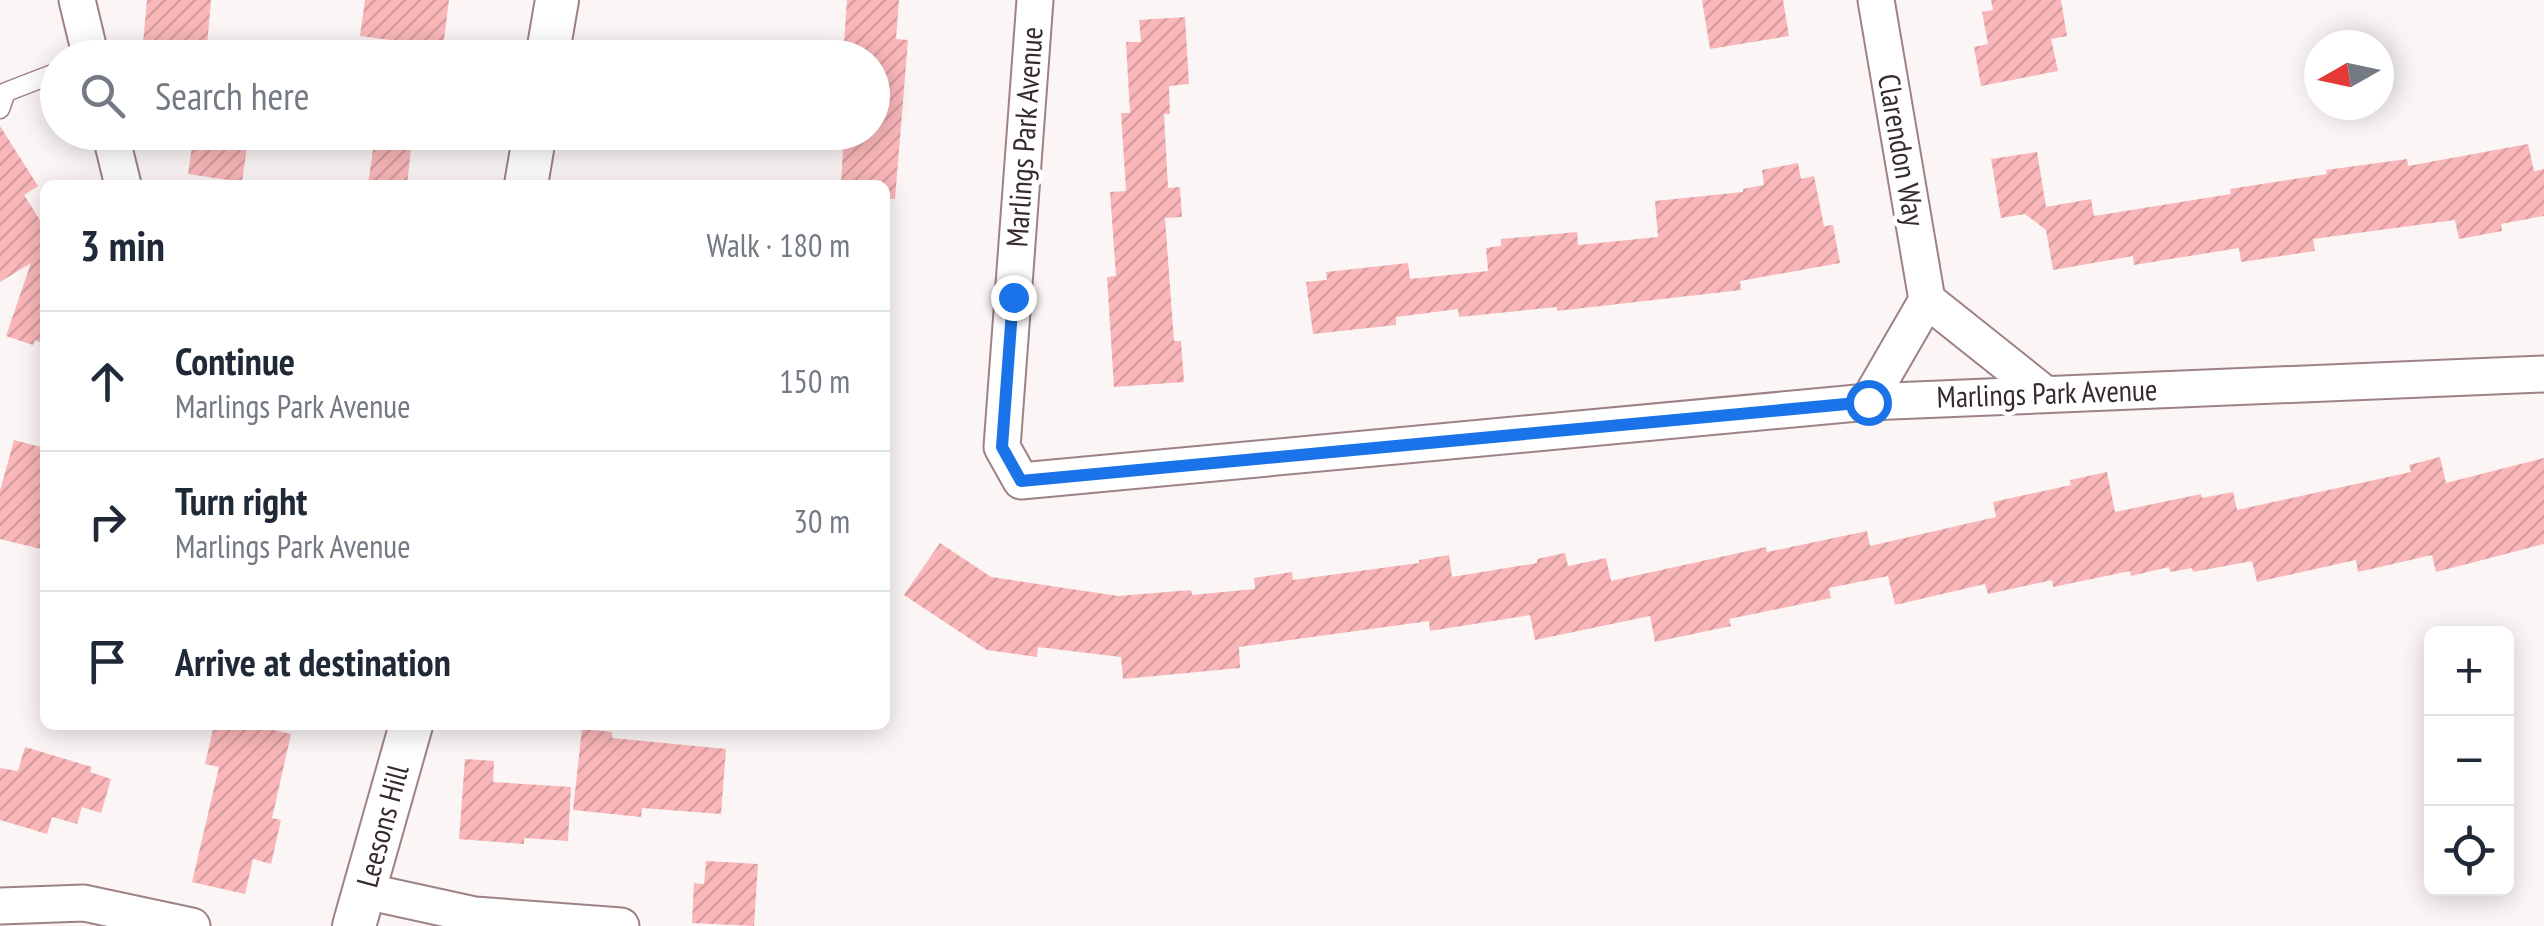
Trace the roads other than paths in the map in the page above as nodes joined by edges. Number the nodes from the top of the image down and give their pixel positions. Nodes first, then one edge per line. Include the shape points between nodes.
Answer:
1 (77, 0) edge
2 (557, 0) edge
3 (1035, 0) edge
4 (1876, 0) edge
5 (87, 40) edge
6 (550, 40) edge
7 (40, 79) edge
8 (0, 109) edge
9 (114, 150) edge
10 (532, 150) edge
11 (122, 180) edge
12 (527, 180) edge
13 (1927, 300) junction
14 (2544, 374) edge
15 (2044, 394) junction
16 (1868, 402) junction
17 (409, 730) edge
18 (0, 906) edge
19 (360, 908) edge
20 (192, 926) edge
21 (621, 926) edge

1 - 5 street
2 - 6 street
3 - 16 street, Marlings Park Avenue via 1002,447 1021,481
4 - 13 street, Clarendon Way
7 - 8 lane via 6,92
9 - 11 street
10 - 12 street
13 - 15 street
13 - 16 street
14 - 15 street, Marlings Park Avenue
15 - 16 street, Marlings Park Avenue
17 - 19 street, Leesons Hill
18 - 20 street via 84,903
19 - 21 street

